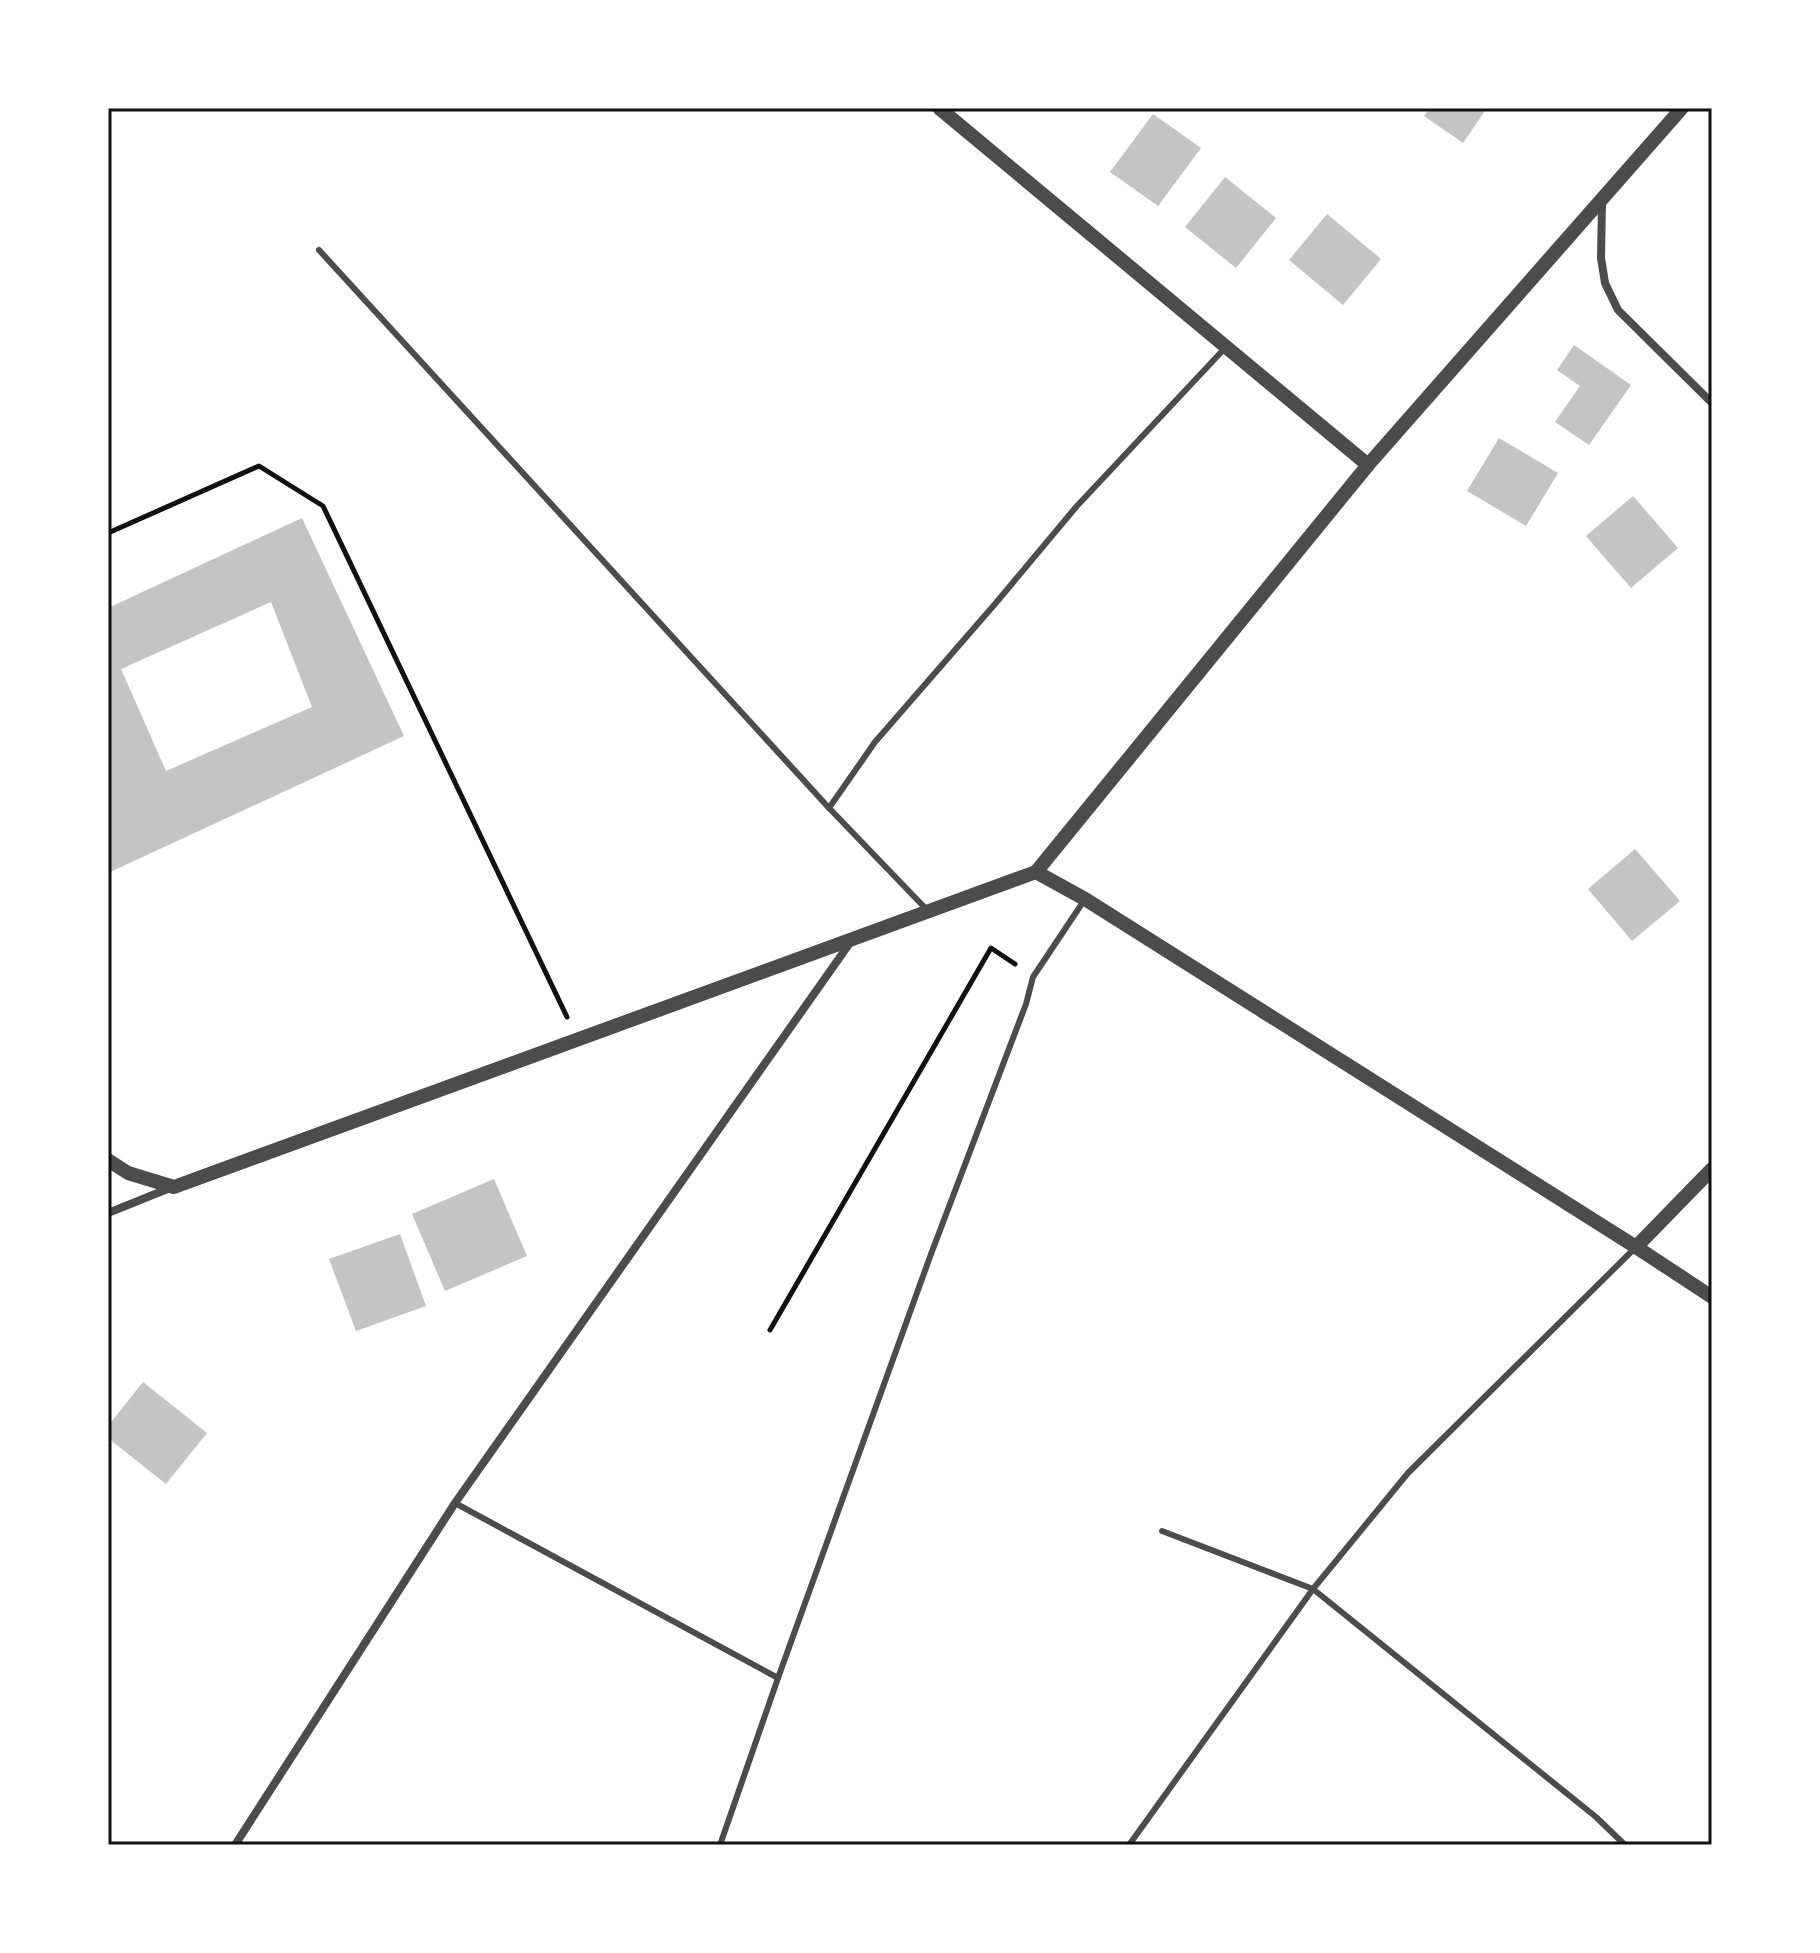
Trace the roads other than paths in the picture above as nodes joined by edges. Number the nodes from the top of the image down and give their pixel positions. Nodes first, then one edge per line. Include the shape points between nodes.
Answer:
1 (939, 108) edge
2 (1682, 108) edge
3 (1602, 200) junction
4 (319, 250) dead end
5 (1227, 347) junction
6 (1712, 403) edge
7 (1368, 465) junction
8 (829, 808) junction
9 (1036, 872) junction
10 (1085, 899) junction
11 (928, 911) junction
12 (853, 939) junction
13 (108, 1160) edge
14 (1712, 1169) edge
15 (174, 1187) junction
16 (108, 1213) edge
17 (1636, 1247) junction
18 (1712, 1297) edge
19 (455, 1503) junction
20 (1162, 1531) dead end
21 (1313, 1589) junction
22 (778, 1678) junction
23 (235, 1845) edge
24 (720, 1845) edge
25 (1129, 1845) edge
26 (1625, 1845) edge

1 - 5 street
2 - 3 street
3 - 6 street via 1601,258 1618,310
3 - 7 street
4 - 8 lane
5 - 7 street
5 - 8 lane via 1076,507 875,742
7 - 9 street
8 - 11 lane
9 - 10 street
9 - 11 street
10 - 17 street
10 - 22 lane via 1033,977
11 - 12 street
12 - 15 street
12 - 19 street
13 - 15 street via 128,1173
14 - 17 street
15 - 16 street
17 - 18 street
17 - 21 lane via 1408,1473
19 - 22 lane
19 - 23 street
20 - 21 lane
21 - 25 lane
21 - 26 lane
22 - 24 lane

